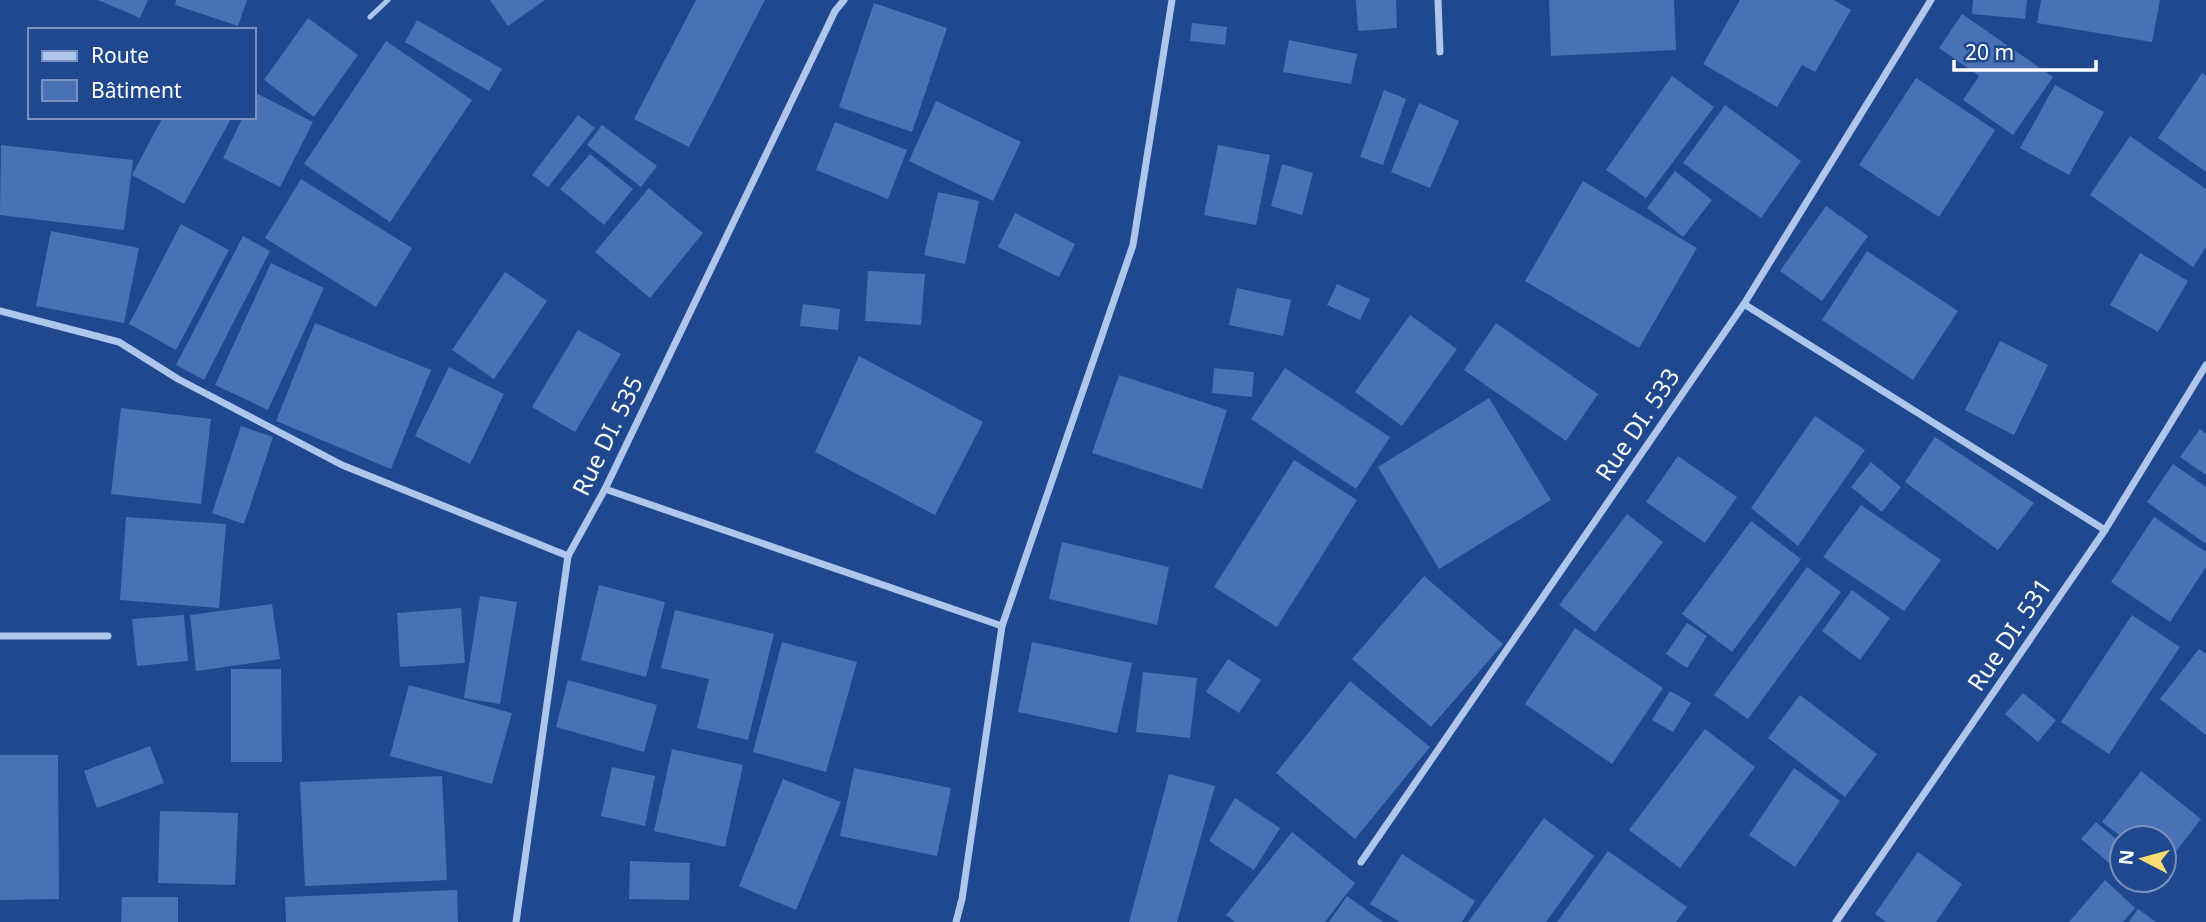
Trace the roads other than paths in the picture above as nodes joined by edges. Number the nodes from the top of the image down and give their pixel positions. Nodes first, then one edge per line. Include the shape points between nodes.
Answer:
1 (388, 0) edge
2 (844, 0) edge
3 (1172, 0) edge
4 (1438, 0) edge
5 (1931, 0) edge
6 (370, 17) dead end
7 (1440, 52) dead end
8 (1744, 304) junction
9 (0, 311) edge
10 (2206, 365) edge
11 (605, 489) junction
12 (2105, 530) junction
13 (568, 556) junction
14 (1002, 626) junction
15 (0, 636) edge
16 (108, 636) dead end
17 (1362, 862) dead end
18 (516, 922) edge
19 (956, 922) edge
20 (1836, 922) edge

1 - 6 lane
2 - 11 street, Rue DI. 535
3 - 14 street via 1133,245
4 - 7 street
5 - 8 street, Rue DI. 533
8 - 12 street
8 - 17 street, Rue DI. 533
9 - 13 street via 119,342 178,379 342,465
10 - 12 street, Rue DI. 531
11 - 13 street, Rue DI. 535
11 - 14 street
12 - 20 street, Rue DI. 531
13 - 18 street, Rue DI. 535
14 - 19 street
15 - 16 street

